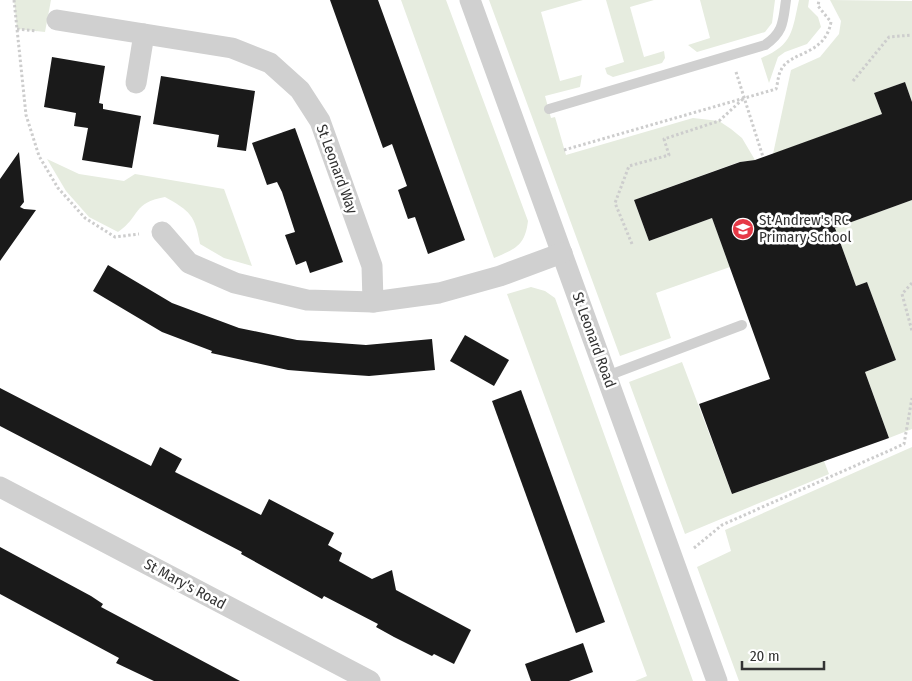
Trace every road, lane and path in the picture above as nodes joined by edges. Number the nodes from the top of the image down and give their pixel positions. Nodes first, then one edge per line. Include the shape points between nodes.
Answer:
1 (14, 0) edge
2 (470, 0) edge
3 (786, 0) edge
4 (819, 0) edge
5 (57, 20) dead end
6 (144, 34) junction
7 (912, 36) edge
8 (730, 55) junction
9 (853, 81) dead end
10 (136, 83) dead end
11 (744, 98) junction
12 (549, 109) dead end
13 (564, 150) dead end
14 (763, 157) dead end
15 (162, 232) joint
16 (632, 244) dead end
17 (562, 253) junction
18 (912, 283) edge
19 (373, 302) junction
20 (742, 325) dead end
21 (912, 331) edge
22 (607, 376) junction
23 (912, 398) edge
24 (0, 487) edge
25 (672, 557) junction
26 (370, 681) edge
27 (716, 681) edge

1 - 15 path via 26,115 39,156 58,188 85,218 115,237
2 - 17 street, St Leonard Road
3 - 8 lane via 777,37 765,45
4 - 11 path via 818,6 831,22 829,32 811,51 788,61 781,70 776,89
5 - 6 street, St Leonard Way
6 - 10 street
6 - 19 street, St Leonard Way via 232,48 270,63 300,90 320,121 372,266
7 - 9 path via 889,36
8 - 11 path
8 - 12 lane
11 - 13 path
11 - 14 path
11 - 16 path via 719,121 664,139 669,155 629,166 615,203
15 - 19 street via 189,263 235,283 307,300
17 - 19 street via 440,294
17 - 22 street, St Leonard Road
18 - 21 path via 902,294
20 - 22 lane
22 - 25 street, St Leonard Road
23 - 25 path via 904,444 722,525 691,550
24 - 26 street, St Mary's Road
25 - 27 street, St Leonard Road

